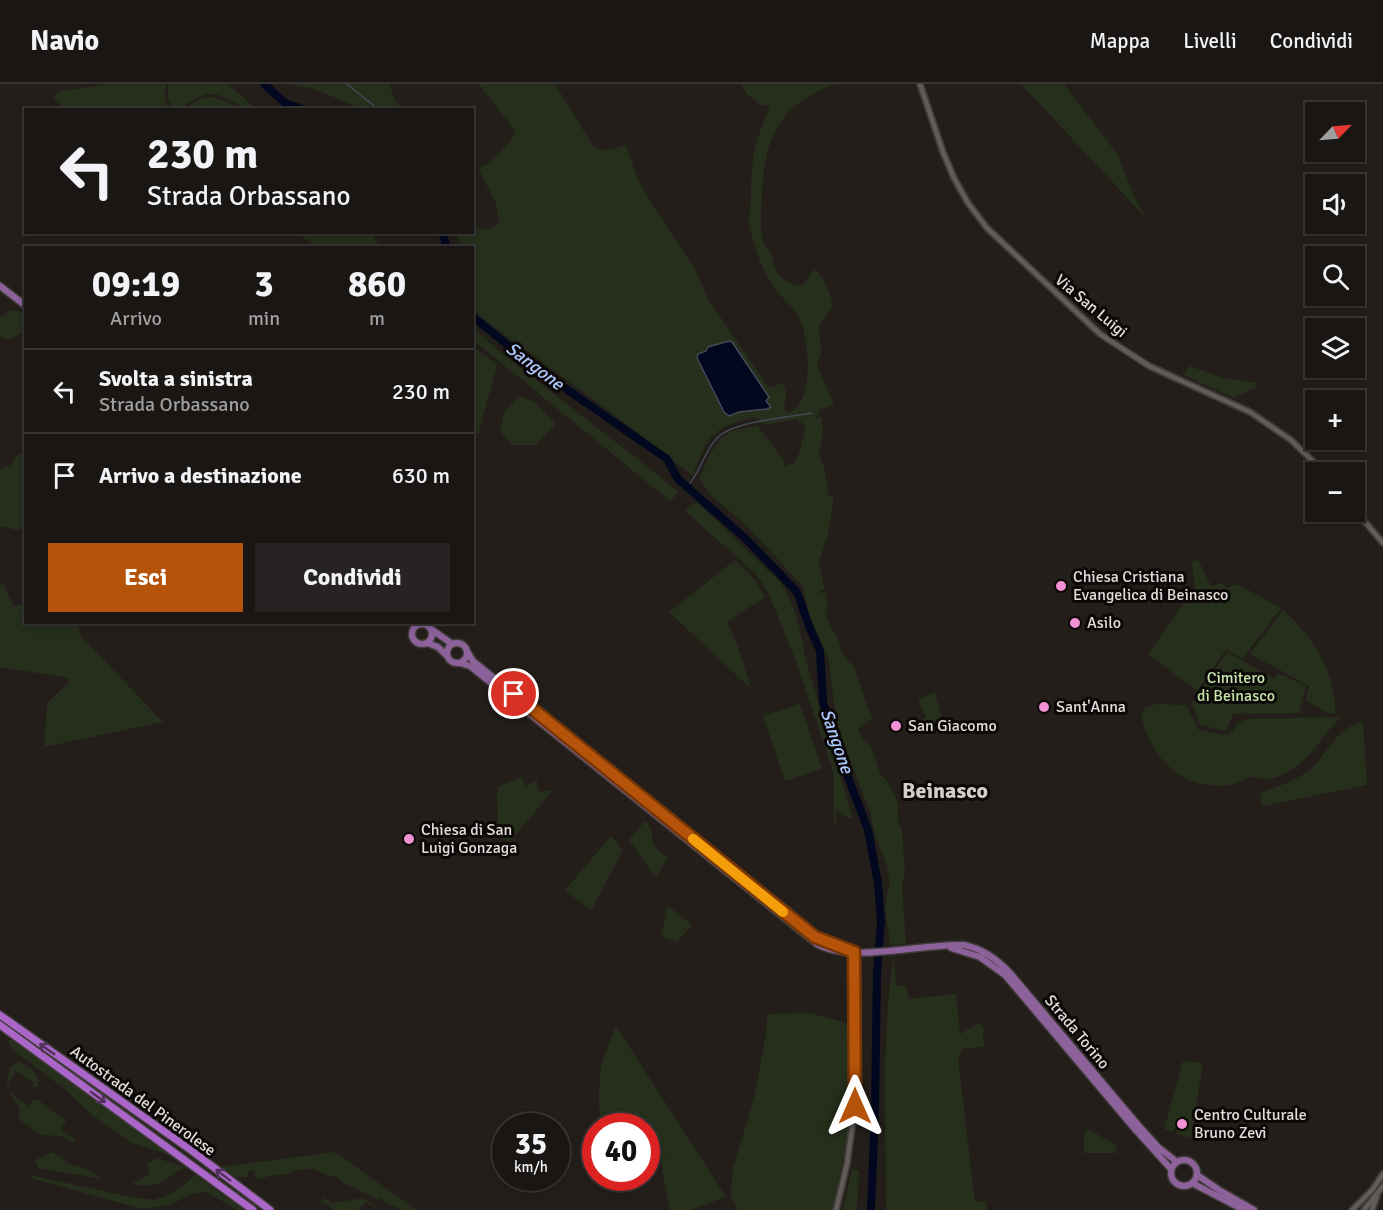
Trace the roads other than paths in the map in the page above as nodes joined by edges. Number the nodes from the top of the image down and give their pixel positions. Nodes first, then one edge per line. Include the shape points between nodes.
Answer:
1 (920, 84) edge
2 (0, 286) edge
3 (24, 304) edge
4 (1314, 462) edge
5 (1365, 521) edge
6 (1383, 543) edge
7 (414, 625) edge
8 (426, 625) edge
9 (427, 642) junction
10 (452, 644) junction
11 (467, 651) junction
12 (447, 656) junction
13 (460, 663) junction
14 (944, 946) junction
15 (854, 952) junction
16 (0, 1016) edge
17 (0, 1025) edge
18 (1177, 1162) junction
19 (1172, 1169) junction
20 (1383, 1174) edge
21 (1197, 1175) junction
22 (1192, 1183) junction
23 (1383, 1186) edge
24 (1378, 1194) junction
25 (253, 1210) edge
26 (270, 1210) edge
27 (836, 1210) edge
28 (1244, 1210) edge
29 (1254, 1210) edge
30 (1352, 1210) edge
31 (1364, 1210) edge
32 (1372, 1210) edge

1 - 4 street, Via San Luigi via 954,178 987,228 1100,334 1149,366 1250,412 1291,440
2 - 3 main road
5 - 6 street
7 - 8 main road
7 - 9 main road via 415,641
8 - 9 main road via 432,636
8 - 10 main road
9 - 12 main road
10 - 11 main road via 460,644
10 - 12 main road
11 - 13 main road via 466,659
11 - 15 main road via 473,661 806,930 821,941
12 - 13 main road
13 - 15 main road via 470,666 812,941 829,950
14 - 15 main road, Strada Torino
14 - 18 main road, Strada Torino via 974,947 1001,964 1149,1138
14 - 19 main road, Strada Torino via 980,957 1005,975
15 - 27 street via 855,1106
26 -> 16 highway, Autostrada del Pinerolese
17 -> 25 highway, Autostrada del Pinerolese
18 - 19 main road
18 - 21 main road via 1192,1162
19 - 22 main road via 1171,1176 1177,1183
20 - 30 street
21 - 22 main road
21 - 29 main road
22 - 28 main road
23 - 24 street
24 - 31 street
24 - 32 street

